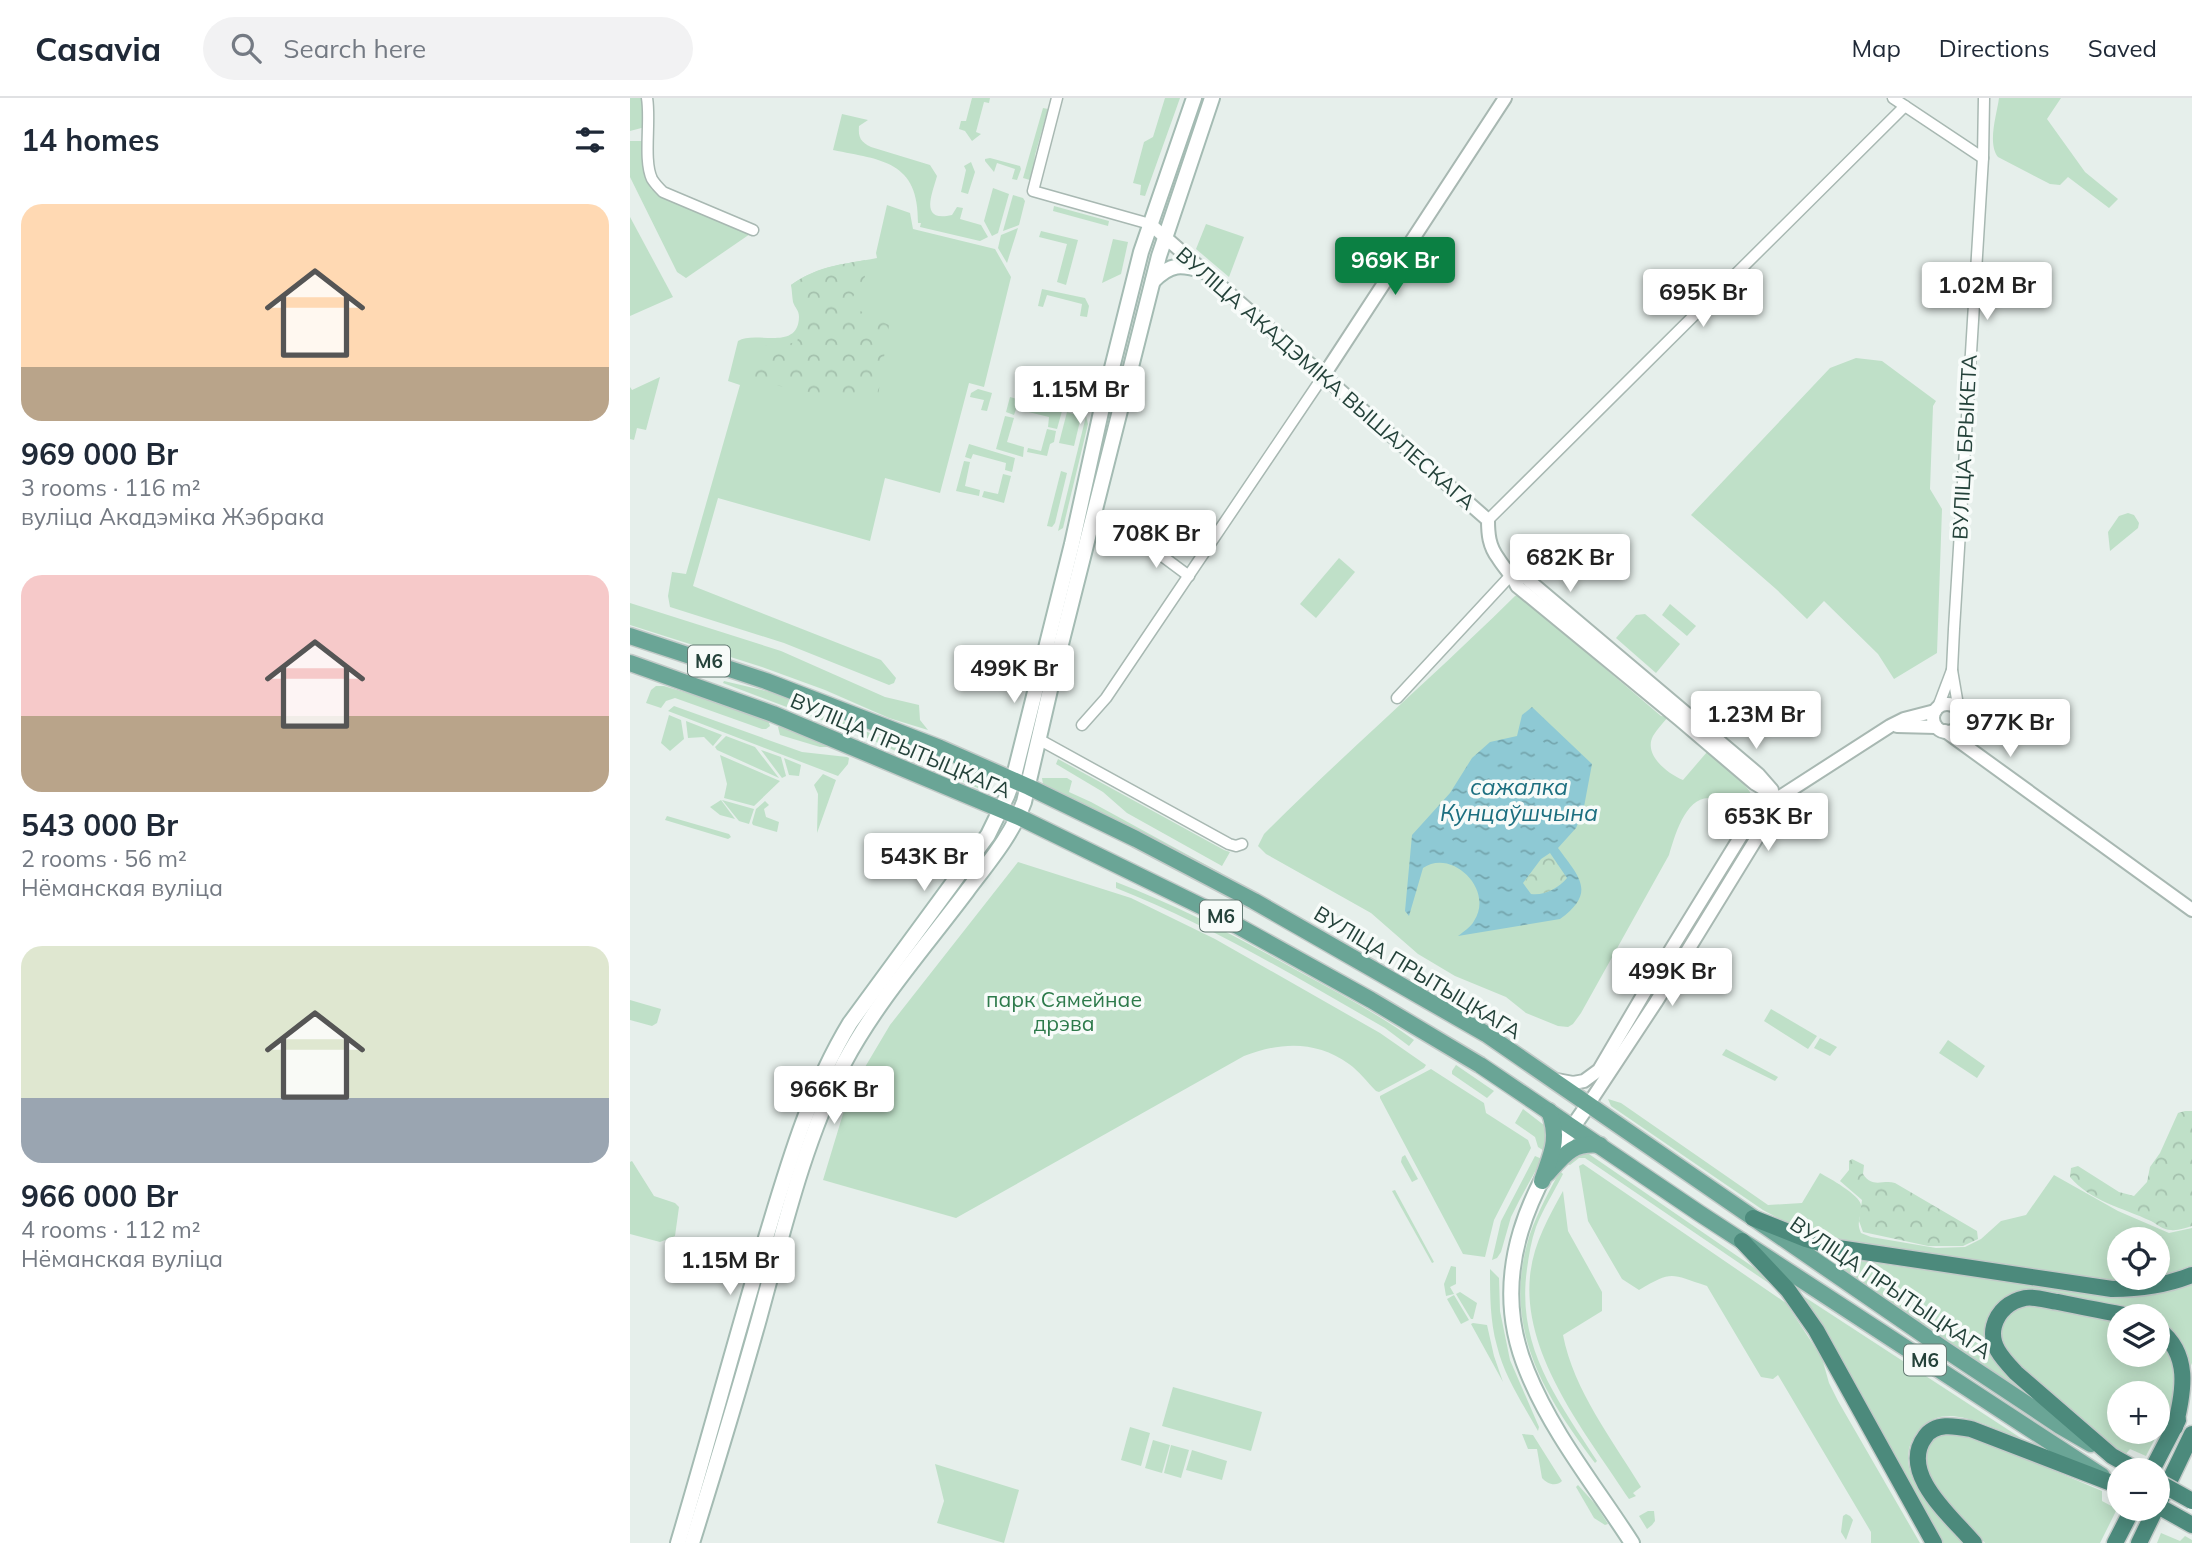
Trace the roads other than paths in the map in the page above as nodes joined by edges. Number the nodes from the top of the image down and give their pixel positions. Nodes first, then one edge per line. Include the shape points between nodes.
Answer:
1 (647, 98) edge
2 (1057, 98) edge
3 (1194, 98) edge
4 (1212, 98) edge
5 (1505, 98) edge
6 (1893, 98) edge
7 (1984, 98) edge
8 (1905, 106) junction
9 (1983, 158) junction
10 (1150, 224) junction
11 (753, 230) dead end
12 (1164, 236) junction
13 (1204, 271) junction
14 (1152, 282) junction
15 (1324, 375) junction
16 (1488, 520) junction
17 (1142, 541) dead end
18 (1512, 574) junction
19 (1189, 576) junction
20 (630, 636) edge
21 (630, 663) edge
22 (1952, 670) junction
23 (1397, 698) dead end
24 (1937, 709) junction
25 (1959, 716) junction
26 (1082, 725) dead end
27 (1890, 726) junction
28 (1941, 729) junction
29 (1040, 740) junction
30 (1977, 755) junction
31 (1013, 780) junction
32 (1029, 787) junction
33 (1779, 798) junction
34 (1001, 810) junction
35 (1019, 817) junction
36 (1242, 844) dead end
37 (1712, 884) junction
38 (1724, 892) junction
39 (2192, 910) edge
40 (1643, 995) junction
41 (1656, 1002) junction
42 (1549, 1077) junction
43 (1588, 1105) junction
44 (1549, 1111) junction
45 (1573, 1127) junction
46 (1600, 1145) junction
47 (1542, 1181) junction
48 (1753, 1218) junction
49 (1742, 1241) junction
50 (2192, 1275) edge
51 (2107, 1312) edge
52 (2170, 1340) edge
53 (2192, 1393) edge
54 (2175, 1426) junction
55 (2192, 1435) edge
56 (2115, 1458) edge
57 (2116, 1458) edge
58 (2158, 1458) edge
59 (2107, 1478) edge
60 (2107, 1480) edge
61 (2170, 1480) edge
62 (2170, 1489) edge
63 (2192, 1501) edge
64 (2170, 1514) edge
65 (2126, 1521) edge
66 (2150, 1521) edge
67 (2192, 1525) edge
68 (678, 1543) edge
69 (692, 1543) edge
70 (1632, 1543) edge
71 (1934, 1543) edge
72 (1975, 1543) edge
73 (2115, 1543) edge
74 (2140, 1543) edge

1 - 11 street via 653,182 663,192
2 - 10 street via 1033,191
3 - 10 main road
4 - 12 main road
5 - 15 street
6 - 8 street
7 - 9 street, ВУЛІЦА БРЫКЕТА
8 - 9 street
8 - 16 street
9 - 22 street, ВУЛІЦА БРЫКЕТА
10 - 12 street, ВУЛІЦА АКАДЭМІКА ВЫШАЛЕСКАГА
10 - 31 main road
12 - 13 street, ВУЛІЦА АКАДЭМІКА ВЫШАЛЕСКАГА
12 - 14 main road
13 - 14 main road via 1175,266
13 - 15 street, ВУЛІЦА АКАДЭМІКА ВЫШАЛЕСКАГА
14 - 29 main road
15 - 16 street, ВУЛІЦА АКАДЭМІКА ВЫШАЛЕСКАГА
15 - 19 street
16 - 18 street, ВУЛІЦА АКАДЭМІКА ВЫШАЛЕСКАГА via 1492,550
17 - 19 street
18 - 23 street
18 - 33 street, ВУЛІЦА АКАДЭМІКА ВЫШАЛЕСКАГА via 1517,586 1754,783
19 - 26 street via 1106,698
20 - 31 main road, ВУЛІЦА ПРЫТЫЦКАГА / М6 via 766,681
21 - 34 main road, ВУЛІЦА ПРЫТЫЦКАГА / М6 via 784,719
22 - 24 street, ВУЛІЦА БРЫКЕТА
22 - 25 street, ВУЛІЦА БРЫКЕТА
24 - 25 street via 1952,705
24 - 27 street
24 - 28 street via 1933,719
25 - 28 street via 1954,729
25 - 30 street, ВУЛІЦА БРЫКЕТА
27 - 28 street
27 - 33 street
28 - 30 street, ВУЛІЦА БРЫКЕТА
29 - 32 main road
29 - 36 street via 1229,844
30 - 39 street, ВУЛІЦА БРЫКЕТА
31 - 32 main road, ВУЛІЦА ПРЫТЫЦКАГА / М6
31 - 34 main road
32 - 35 main road
32 - 42 main road, ВУЛІЦА ПРЫТЫЦКАГА / М6 via 1266,907 1486,1034
33 - 37 street via 1755,813
33 - 38 street
34 - 35 main road, ВУЛІЦА ПРЫТЫЦКАГА / М6
34 - 68 main road via 988,835 850,1023 813,1095 785,1173
35 - 44 main road, ВУЛІЦА ПРЫТЫЦКАГА / М6 via 1302,961
35 - 69 main road via 860,1034 827,1099 798,1179
37 - 38 street
37 - 40 street
38 - 41 street
40 - 41 street
40 - 42 street via 1594,1076 1573,1083
41 - 43 street
42 - 43 main road, ВУЛІЦА ПРЫТЫЦКАГА / М6
43 - 45 main road
43 - 48 main road, ВУЛІЦА ПРЫТЫЦКАГА / М6
44 - 45 main road, ВУЛІЦА ПРЫТЫЦКАГА / М6
44 - 47 main road via 1555,1143
45 - 46 main road, ВУЛІЦА ПРЫТЫЦКАГА / М6
45 - 47 main road
46 - 47 main road via 1580,1145 1569,1151
46 - 49 main road, ВУЛІЦА ПРЫТЫЦКАГА / М6
47 - 70 main road via 1520,1229 1513,1265 1511,1303 1519,1350 1555,1424
48 - 50 highway via 1838,1248 2112,1289 2151,1288
48 - 56 main road, ВУЛІЦА ПРЫТЫЦКАГА / М6 via 2060,1426
49 - 59 main road, ВУЛІЦА ПРЫТЫЦКАГА / М6
49 - 71 highway via 1788,1290 1816,1330
51 - 57 highway via 2029,1297 2003,1309 1993,1337 2004,1360 2031,1387
52 - 54 highway via 2182,1363 2183,1380
53 - 54 highway
54 - 58 highway
55 - 61 highway
60 - 72 highway via 1971,1429 1932,1429 1918,1453 1919,1472
62 - 63 highway, bridge
64 - 67 highway
65 - 73 highway
66 - 74 highway

